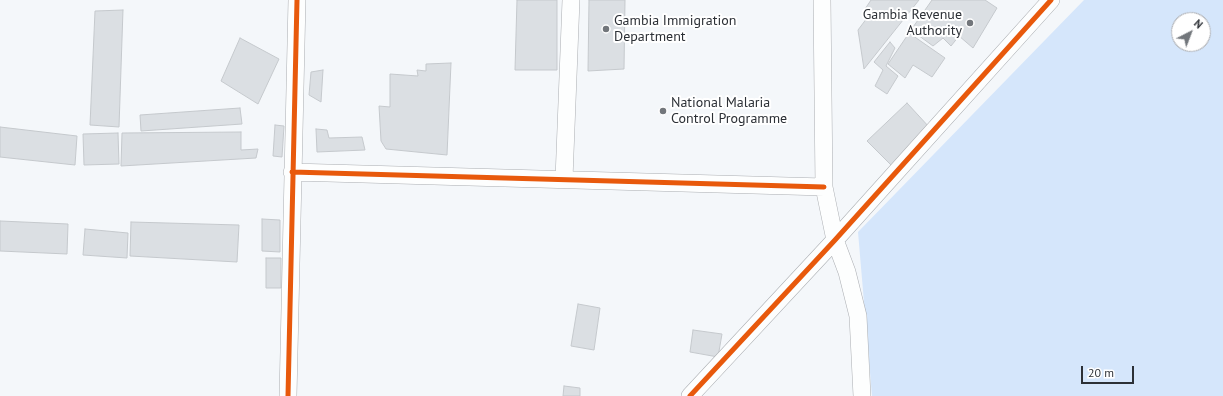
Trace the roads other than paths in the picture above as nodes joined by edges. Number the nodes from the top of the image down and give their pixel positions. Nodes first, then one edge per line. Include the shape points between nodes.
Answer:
1 (296, 0) edge
2 (571, 0) edge
3 (822, 0) edge
4 (1051, 0) edge
5 (292, 172) junction
6 (564, 179) junction
7 (824, 187) junction
8 (835, 240) junction
9 (288, 396) edge
10 (690, 396) edge
11 (862, 396) edge

1 - 5 street
2 - 6 street
3 - 7 street
4 - 8 street
5 - 6 street
5 - 9 street
6 - 7 street
7 - 8 street
8 - 10 street
8 - 11 street via 847,272 858,316

